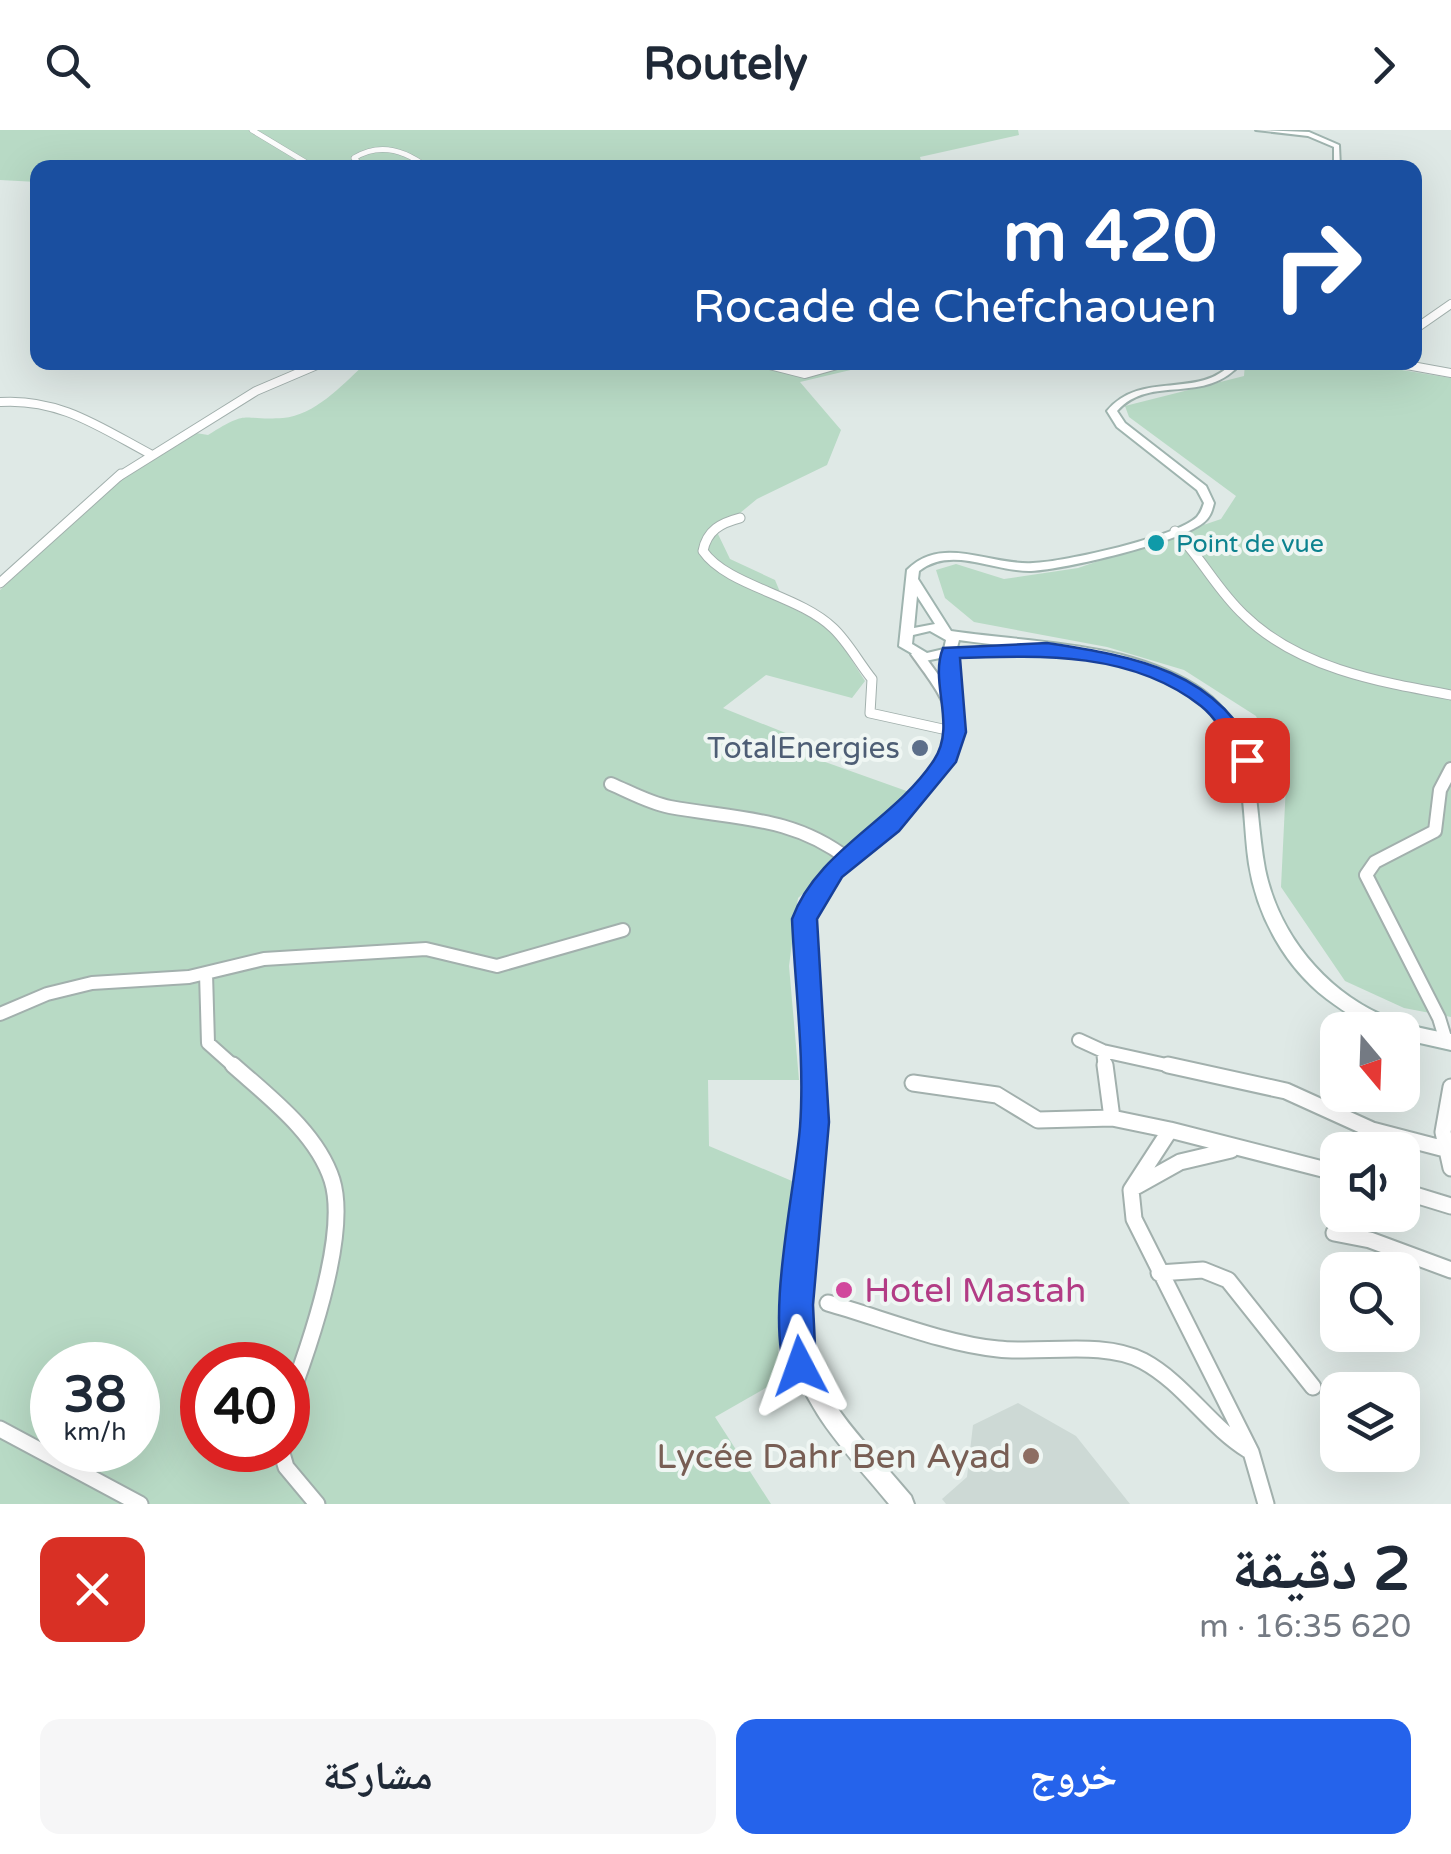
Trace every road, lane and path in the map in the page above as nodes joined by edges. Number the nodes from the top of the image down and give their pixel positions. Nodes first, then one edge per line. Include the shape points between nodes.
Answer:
1 (252, 130) edge
2 (1259, 130) edge
3 (303, 160) edge
4 (356, 160) edge
5 (415, 160) edge
6 (1336, 160) edge
7 (1451, 304) edge
8 (1422, 323) edge
9 (1422, 368) edge
10 (305, 370) edge
11 (789, 370) edge
12 (819, 370) edge
13 (1229, 370) edge
14 (1451, 373) edge
15 (0, 402) edge
16 (152, 455) junction
17 (740, 518) dead end
18 (1175, 532) junction
19 (914, 582) junction
20 (0, 583) edge
21 (907, 633) junction
22 (947, 633) junction
23 (1018, 647) junction
24 (951, 651) junction
25 (916, 654) junction
26 (1451, 694) edge
27 (956, 726) junction
28 (1451, 769) edge
29 (611, 784) dead end
30 (848, 858) junction
31 (623, 930) dead end
32 (206, 973) junction
33 (1367, 1012) edge
34 (0, 1014) edge
35 (1420, 1035) edge
36 (1080, 1040) dead end
37 (1448, 1042) edge
38 (1103, 1051) junction
39 (913, 1083) dead end
40 (1451, 1087) edge
41 (1112, 1118) junction
42 (1170, 1130) junction
43 (1445, 1149) junction
44 (1235, 1150) junction
45 (1451, 1168) edge
46 (1320, 1169) edge
47 (1131, 1190) junction
48 (1420, 1197) edge
49 (1451, 1206) edge
50 (1334, 1233) dead end
51 (1451, 1270) edge
52 (1159, 1273) junction
53 (828, 1303) dead end
54 (310, 1346) edge
55 (1313, 1387) dead end
56 (0, 1428) edge
57 (1251, 1452) junction
58 (290, 1472) edge
59 (140, 1504) edge
60 (316, 1504) edge
61 (902, 1504) edge
62 (1266, 1504) edge

1 - 3 street
2 - 6 main road via 1328,138 1337,146
4 - 5 street via 382,148
7 - 8 street
9 - 14 street
10 - 16 street via 256,391
11 - 12 street
13 - 18 main road via 1219,379 1134,394 1112,411 1208,496 1204,517
15 - 16 street via 31,399 82,413
16 - 20 street via 104,487
17 - 27 street via 718,525 706,538 702,551 712,564 778,593 832,627 872,679 870,713
18 - 19 main road via 1039,566 934,557 916,565
18 - 26 street via 1264,634 1364,678
19 - 21 main road
19 - 22 main road
21 - 22 main road via 925,627
21 - 25 main road via 905,646
22 - 23 main road
22 - 24 main road
23 - 24 main road
23 - 33 main road via 1137,664 1210,702 1236,732 1247,760 1257,867 1278,931 1329,992
24 - 25 main road
24 - 27 street
25 - 27 street
27 - 30 street via 952,748 908,808
28 - 37 street via 1440,790 1435,830 1375,862 1366,875
29 - 30 street via 668,806 798,826
30 - 61 street via 822,884 805,919 815,1122 795,1338 815,1398
31 - 32 street via 497,966 426,949 264,960
32 - 34 street via 72,986
32 - 54 street via 208,1043 291,1116 331,1176 338,1206
35 - 37 main road
36 - 38 street
38 - 41 street
38 - 43 street via 1286,1091 1372,1130
39 - 41 street via 997,1095 1038,1120
40 - 43 street
41 - 42 street
42 - 44 street
42 - 47 street
43 - 45 street
44 - 46 street
44 - 47 street via 1180,1162
47 - 52 street via 1134,1219
48 - 49 street
50 - 51 street
52 - 55 street via 1196,1268 1228,1280
52 - 57 street
53 - 57 street via 995,1349 1142,1360 1224,1436
56 - 59 street
57 - 62 street
58 - 60 street

